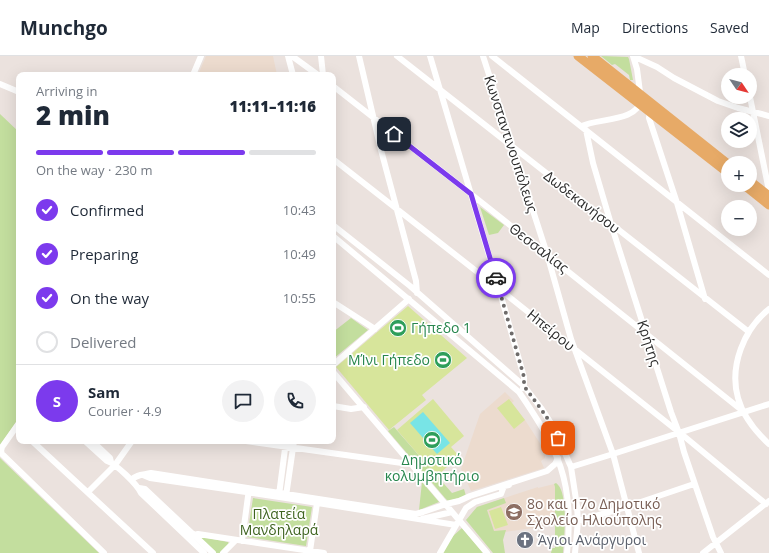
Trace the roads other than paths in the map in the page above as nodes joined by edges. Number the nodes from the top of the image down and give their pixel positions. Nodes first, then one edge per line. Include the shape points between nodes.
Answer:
1 (201, 56) edge
2 (288, 56) edge
3 (292, 56) edge
4 (321, 56) edge
5 (358, 56) edge
6 (397, 56) edge
7 (430, 56) edge
8 (483, 56) edge
9 (492, 56) edge
10 (578, 56) edge
11 (592, 56) edge
12 (633, 56) edge
13 (741, 56) edge
14 (744, 68) edge
15 (195, 72) edge
16 (292, 72) edge
17 (314, 72) edge
18 (323, 72) edge
19 (0, 84) edge
20 (336, 88) edge
21 (440, 89) junction
22 (16, 91) edge
23 (640, 99) junction
24 (751, 104) edge
25 (650, 111) junction
26 (753, 112) joint
27 (757, 113) edge
28 (769, 116) edge
29 (374, 119) junction
30 (584, 128) junction
31 (757, 132) edge
32 (512, 147) junction
33 (721, 159) edge
34 (336, 161) edge
35 (721, 167) edge
36 (757, 187) edge
37 (769, 191) edge
38 (753, 192) edge
39 (471, 194) junction
40 (769, 196) edge
41 (677, 203) junction
42 (769, 205) edge
43 (397, 209) junction
44 (611, 224) junction
45 (336, 227) edge
46 (336, 238) edge
47 (547, 254) junction
48 (769, 275) edge
49 (499, 288) junction
50 (417, 293) junction
51 (409, 299) junction
52 (705, 299) junction
53 (336, 304) edge
54 (769, 308) edge
55 (375, 329) junction
56 (749, 332) junction
57 (647, 334) junction
58 (575, 349) junction
59 (336, 362) edge
60 (336, 375) edge
61 (524, 386) junction
62 (519, 392) junction
63 (769, 404) edge
64 (336, 406) edge
65 (364, 407) junction
66 (744, 412) junction
67 (16, 429) edge
68 (679, 433) junction
69 (35, 444) edge
70 (88, 444) edge
71 (95, 444) edge
72 (130, 444) edge
73 (286, 444) edge
74 (293, 444) edge
75 (769, 444) edge
76 (613, 454) junction
77 (558, 458) junction
78 (411, 462) junction
79 (113, 464) junction
80 (570, 466) junction
81 (562, 472) junction
82 (131, 480) junction
83 (694, 484) junction
84 (249, 490) junction
85 (88, 492) junction
86 (279, 495) junction
87 (286, 496) junction
88 (459, 501) junction
89 (767, 502) edge
90 (317, 503) junction
91 (446, 504) junction
92 (626, 507) junction
93 (452, 512) junction
94 (420, 520) junction
95 (578, 521) junction
96 (457, 522) junction
97 (570, 522) junction
98 (192, 537) junction
99 (239, 540) junction
100 (715, 544) junction
101 (310, 551) junction
102 (104, 553) edge
103 (153, 553) edge
104 (204, 553) edge
105 (213, 553) edge
106 (223, 553) edge
107 (324, 553) edge
108 (440, 553) edge
109 (487, 553) edge
110 (568, 553) edge
111 (575, 553) edge
112 (639, 553) edge
113 (703, 553) edge
114 (721, 553) edge

1 - 15 street
2 - 16 street
3 - 17 street
4 - 18 street
5 - 29 street
6 - 21 street, Δωδεκανήσου
7 - 21 street
8 - 32 street, Κωνσταντινουπόλεως
9 - 30 street
10 - 23 main road
11 - 23 main road
12 - 23 street
12 - 26 street via 718,100
13 - 14 street
19 - 22 street
20 - 29 street, Θεσσαλίας
21 - 32 street, Δωδεκανήσου
21 - 39 street
23 - 25 main road
23 - 30 street via 637,109 630,114 588,123
23 - 33 main road
24 - 26 street
25 - 35 main road
25 - 41 street via 649,118
27 - 28 street
29 - 39 street, Θεσσαλίας
29 - 43 street
30 - 41 street
30 - 44 street, Κρήτης
31 - 37 street
32 - 44 street, Δωδεκανήσου
32 - 47 street, Κωνσταντινουπόλεως
34 - 43 street, Ηπείρου
36 - 40 main road
38 - 42 main road
39 - 47 street, Θεσσαλίας
39 - 49 street
41 - 48 street
41 - 52 street
43 - 49 street, Ηπείρου
43 - 50 street
44 - 52 street, Δωδεκανήσου
44 - 57 street, Κρήτης
45 - 50 street
46 - 51 street
47 - 57 street, Θεσσαλίας
47 - 58 street, Κωνσταντινουπόλεως
49 - 58 street, Ηπείρου
49 - 61 street via 524,377
50 - 61 street
51 - 55 street
51 - 62 street
52 - 56 street, Δωδεκανήσου
53 - 55 street
54 - 56 street
55 - 59 street
56 - 66 street via 739,357 736,375 738,398
57 - 66 street, Θεσσαλίας
57 - 68 street, Κρήτης
58 - 68 street, Ηπείρου
58 - 76 street, Κωνσταντινουπόλεως
60 - 65 street
61 - 62 street
61 - 80 street via 554,428
62 - 77 street via 539,421
63 - 66 street
64 - 65 street via 352,409
65 - 78 street
66 - 68 street
66 - 75 street
67 - 102 street via 2,447 2,454
68 - 76 street
68 - 83 street, Κρήτης
68 - 89 street, Ηπείρου
69 - 85 street
70 - 79 street
71 - 79 street
72 - 79 street
73 - 74 street
73 - 86 street
74 - 78 street via 402,463
74 - 87 street
76 - 80 street
76 - 92 street, Κωνσταντινουπόλεως
77 - 81 street
77 - 88 street via 547,471
78 - 91 street
79 - 82 street
79 - 85 street
80 - 95 street
81 - 96 street via 552,471 504,486 501,494 475,502 466,508
81 - 97 street via 568,494
82 - 84 street via 135,476 151,473
82 - 98 street via 141,493
83 - 92 street
83 - 100 street, Κρήτης
84 - 86 street
84 - 99 street
85 - 103 street
86 - 87 street
87 - 90 street
87 - 91 street via 416,514
88 - 91 street
88 - 93 street
89 - 100 street
90 - 94 street
90 - 101 street
91 - 93 street
92 - 95 street
92 - 112 street, Κωνσταντινουπόλεως
93 - 94 street
93 - 96 street
94 - 96 street
95 - 97 street
95 - 111 street
96 - 108 street
96 - 109 street
97 - 110 street
98 - 99 street via 198,534
98 - 104 street
98 - 105 street
99 - 101 street
99 - 106 street
100 - 113 street
100 - 114 street, Κρήτης
101 - 107 street

